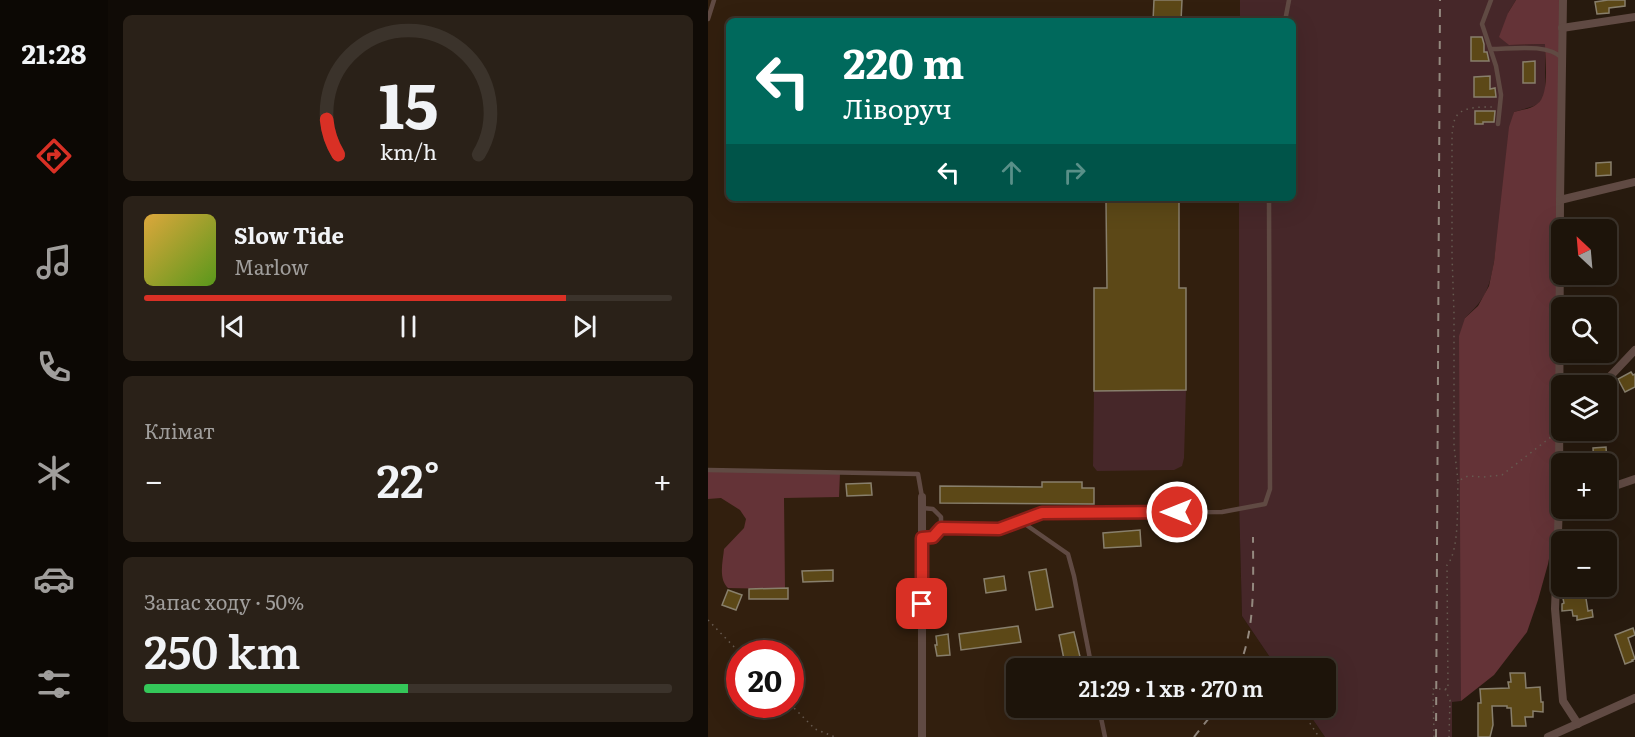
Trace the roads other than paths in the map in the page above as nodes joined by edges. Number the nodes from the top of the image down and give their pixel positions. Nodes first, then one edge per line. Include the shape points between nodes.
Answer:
1 (714, 0) edge
2 (1289, 0) edge
3 (1491, 0) edge
4 (1563, 0) edge
5 (1635, 17) edge
6 (1286, 18) edge
7 (708, 20) edge
8 (1562, 28) junction
9 (1491, 49) junction
10 (1562, 58) junction
11 (1498, 124) dead end
12 (1635, 182) edge
13 (1560, 200) junction
14 (1269, 201) edge
15 (1635, 350) edge
16 (1560, 375) edge
17 (1611, 375) edge
18 (708, 470) edge
19 (1635, 479) edge
20 (1617, 485) edge
21 (922, 497) joint
22 (922, 508) junction
23 (1559, 519) edge
24 (1022, 522) junction
25 (941, 528) junction
26 (922, 538) junction
27 (1090, 658) edge
28 (1635, 698) edge
29 (1101, 718) edge
30 (1578, 724) junction
31 (922, 737) edge
32 (1105, 737) edge
33 (1548, 737) edge

1 - 7 lane
2 - 6 lane
3 - 9 lane via 1482,24
4 - 8 street
5 - 8 street
8 - 10 street
9 - 10 lane via 1541,48
9 - 11 lane via 1501,95
10 - 13 street
12 - 13 street
13 - 16 street
14 - 24 lane via 1270,489 1265,504 1222,512 1042,513
15 - 17 street
18 - 21 lane via 918,474
19 - 20 street
21 - 22 street
22 - 25 lane via 933,509 940,517
22 - 26 street
23 - 30 street via 1555,609 1561,684 1563,701
24 - 25 lane via 999,529
24 - 27 lane via 1068,554
25 - 26 lane via 933,537
26 - 31 street
28 - 30 street
29 - 32 lane
30 - 33 street

